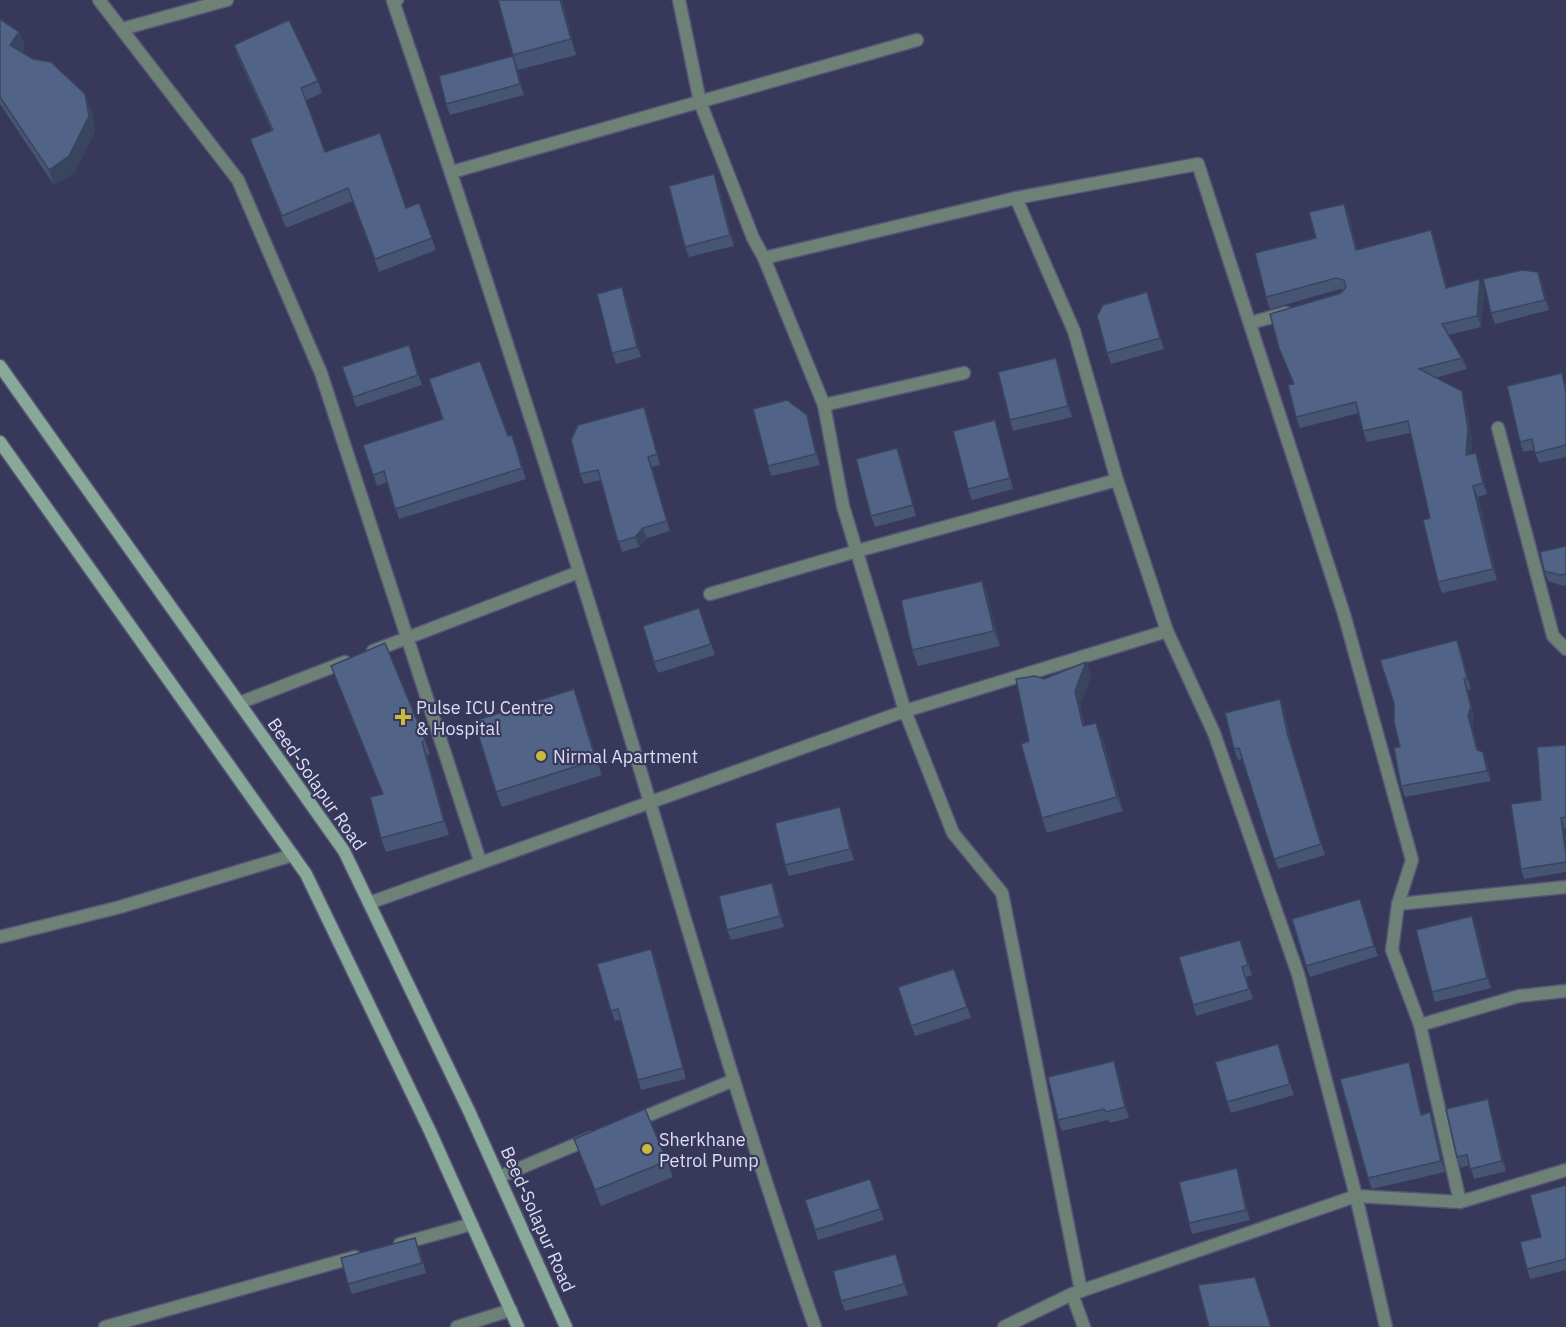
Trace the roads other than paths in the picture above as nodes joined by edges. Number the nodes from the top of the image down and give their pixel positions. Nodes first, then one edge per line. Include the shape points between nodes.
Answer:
1 (99, 0) edge
2 (227, 0) edge
3 (394, 0) edge
4 (679, 0) edge
5 (122, 29) junction
6 (917, 40) dead end
7 (700, 102) junction
8 (452, 172) junction
9 (1016, 198) junction
10 (764, 258) junction
11 (1296, 310) edge
12 (1250, 323) junction
13 (0, 366) edge
14 (964, 373) dead end
15 (824, 405) junction
16 (1498, 428) dead end
17 (0, 442) edge
18 (1117, 480) junction
19 (857, 551) junction
20 (579, 572) junction
21 (710, 594) dead end
22 (1167, 631) junction
23 (407, 638) junction
24 (1566, 649) edge
25 (238, 703) junction
26 (906, 711) junction
27 (649, 801) junction
28 (293, 855) junction
29 (480, 861) junction
30 (1566, 887) edge
31 (369, 903) junction
32 (1398, 904) junction
33 (0, 938) edge
34 (1566, 991) edge
35 (1420, 1025) junction
36 (734, 1080) junction
37 (1566, 1170) edge
38 (498, 1176) junction
39 (1356, 1196) junction
40 (1460, 1202) junction
41 (472, 1224) junction
42 (392, 1246) edge
43 (369, 1253) edge
44 (1077, 1293) junction
45 (511, 1310) junction
46 (105, 1327) edge
47 (457, 1327) edge
48 (518, 1327) edge
49 (566, 1327) edge
50 (815, 1327) edge
51 (1004, 1327) edge
52 (1084, 1327) edge
53 (1386, 1327) edge

1 - 5 street
2 - 5 street
3 - 8 street
4 - 7 street
5 - 23 street via 238,180 321,374
6 - 7 street
7 - 8 street
7 - 10 street
8 - 20 street
9 - 10 street
9 - 12 street via 1198,164
9 - 18 street via 1074,331
10 - 15 street
11 - 12 street
12 - 32 street via 1344,614 1412,860
13 - 25 main road, Beed-Solapur Road
14 - 15 street
15 - 19 street via 843,506
16 - 24 street via 1552,636
17 - 28 main road
18 - 19 street
18 - 22 street
19 - 21 street
19 - 26 street
20 - 23 street
20 - 27 street
22 - 26 street
22 - 39 street via 1214,733 1298,974
23 - 25 street
23 - 29 street
25 - 31 main road, Beed-Solapur Road via 344,851
26 - 27 street
26 - 44 street via 953,832 1002,893
27 - 29 street
27 - 36 street
28 - 33 street
28 - 41 main road via 306,874
29 - 31 street
30 - 32 street
31 - 38 main road, Beed-Solapur Road
32 - 35 street via 1392,950
34 - 35 street via 1519,996
35 - 40 street
36 - 38 street
36 - 50 street via 765,1186
37 - 40 street
38 - 49 main road, Beed-Solapur Road
39 - 40 street
39 - 44 street
39 - 53 street
41 - 42 street
41 - 45 main road
43 - 46 street
44 - 51 street
44 - 52 street
45 - 47 street
45 - 48 main road

